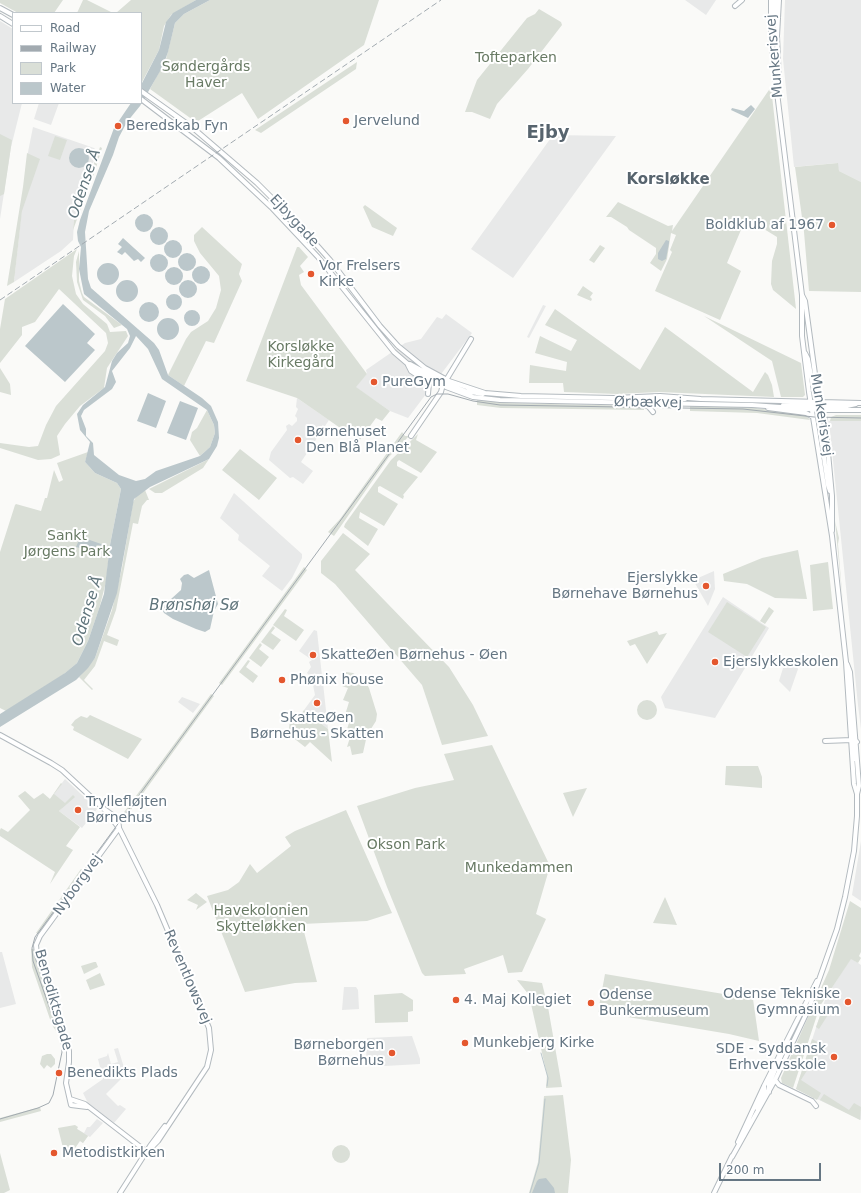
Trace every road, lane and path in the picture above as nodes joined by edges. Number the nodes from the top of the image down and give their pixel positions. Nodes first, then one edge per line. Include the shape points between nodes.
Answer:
1 (742, 0) edge
2 (771, 0) edge
3 (775, 0) edge
4 (779, 0) edge
5 (735, 6) dead end
6 (0, 8) edge
7 (12, 14) edge
8 (0, 16) edge
9 (12, 22) edge
10 (777, 36) junction
11 (142, 92) edge
12 (142, 101) edge
13 (780, 111) junction
14 (802, 295) junction
15 (471, 339) dead end
16 (407, 363) junction
17 (445, 382) junction
18 (437, 383) joint
19 (428, 394) dead end
20 (690, 398) junction
21 (861, 402) edge
22 (615, 403) junction
23 (653, 403) junction
24 (752, 405) junction
25 (816, 405) junction
26 (861, 410) edge
27 (653, 412) dead end
28 (814, 417) junction
29 (411, 436) dead end
30 (832, 536) junction
31 (846, 662) junction
32 (0, 735) edge
33 (854, 740) edge
34 (825, 741) dead end
35 (857, 794) junction
36 (119, 828) junction
37 (37, 942) joint
38 (823, 968) junction
39 (788, 1038) junction
40 (776, 1080) junction
41 (764, 1086) junction
42 (769, 1092) junction
43 (70, 1098) junction
44 (816, 1106) dead end
45 (87, 1107) junction
46 (754, 1118) junction
47 (147, 1152) junction
48 (732, 1157) junction
49 (120, 1193) edge
50 (714, 1193) edge

1 - 5 main road
2 - 13 main road, Munkerisvej via 771,38
3 - 10 main road
4 - 10 main road, Munkerisvej
6 - 7 main road
8 - 9 main road
10 - 13 main road, Munkerisvej
11 - 17 main road, Ejbygade via 193,128 257,183 330,260 398,346
12 - 16 main road, Ejbygade via 219,158 275,210 320,260 383,340
13 - 14 main road, Munkerisvej
14 - 25 main road, Munkerisvej via 805,301
14 - 25 main road, Munkerisvej via 801,324 804,350
15 - 17 main road
16 - 17 main road
16 - 18 main road, Ejbygade
16 - 19 main road via 411,371 429,384
17 - 18 main road, Ørbækvej
17 - 20 main road, Ørbækvej via 507,395
17 - 22 main road, Ørbækvej via 469,396 495,400
17 - 29 main road
20 - 23 main road via 656,400
20 - 25 main road, Ørbækvej
21 - 25 main road
21 - 25 main road via 847,406
22 - 23 main road, Ørbækvej
22 - 27 main road via 648,406
23 - 24 main road, Ørbækvej
24 - 25 main road, Ørbækvej
24 - 28 main road via 806,413
25 - 26 main road, Ørbækvej
25 - 28 main road, Munkerisvej
25 - 30 main road, Munkerisvej via 832,496
28 - 30 main road, Munkerisvej
30 - 31 main road, Munkerisvej
31 - 33 main road, Munkerisvej via 847,694
31 - 33 main road, Munkerisvej via 850,672
32 - 36 main road, Reventlowsvej via 51,762 73,779 116,821
33 - 34 main road
33 - 35 main road, Munkerisvej via 854,784
33 - 35 main road, Munkerisvej via 859,776
35 - 38 main road, Munkerisvej via 850,873 837,929
36 - 37 main road, Nyborgvej
36 - 47 main road, Reventlowsvej via 157,905 211,1036 207,1067 158,1141
37 - 43 main road, Benediktsgade via 37,954 67,1043 70,1062 66,1083
38 - 39 main road, Munkerisvej
38 - 40 main road, Munkerisvej via 809,1008
39 - 41 main road, Munkerisvej
39 - 42 main road via 787,1047 769,1084
40 - 42 main road, Munkerisvej
40 - 44 main road via 779,1085 812,1101
41 - 46 main road via 765,1091
41 - 48 main road, Munkerisvej
42 - 46 main road, Munkerisvej
43 - 45 main road
43 - 45 main road, Benediktsgade via 71,1105
45 - 47 main road
46 - 48 main road, Munkerisvej
47 - 49 main road, Reventlowsvej
48 - 50 main road, Munkerisvej

